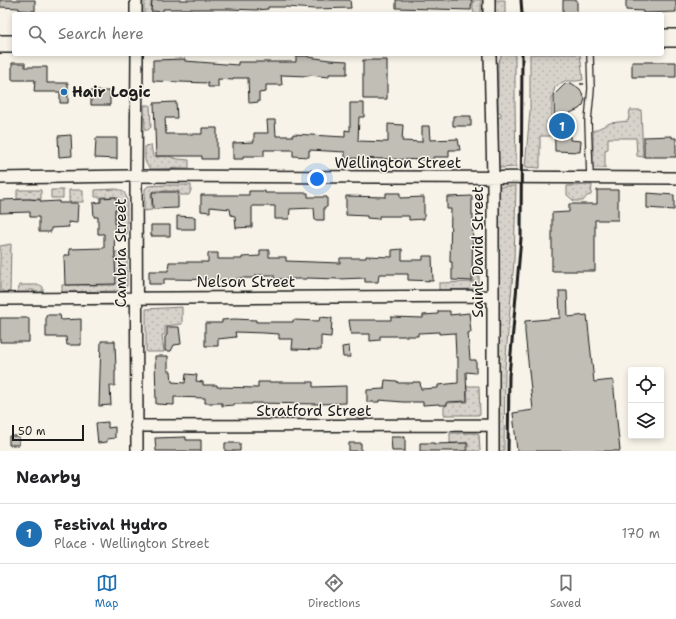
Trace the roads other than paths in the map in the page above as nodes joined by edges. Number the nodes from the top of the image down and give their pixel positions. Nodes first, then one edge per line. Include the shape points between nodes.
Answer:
1 (136, 0) edge
2 (489, 0) edge
3 (136, 12) edge
4 (489, 12) edge
5 (664, 38) edge
6 (676, 38) edge
7 (0, 44) edge
8 (12, 44) edge
9 (137, 56) edge
10 (490, 56) edge
11 (590, 56) edge
12 (136, 176) junction
13 (0, 178) edge
14 (493, 178) junction
15 (590, 178) junction
16 (676, 178) edge
17 (493, 296) junction
18 (136, 298) junction
19 (0, 299) edge
20 (493, 425) junction
21 (136, 426) junction
22 (136, 451) edge
23 (492, 451) edge

1 - 3 street
2 - 4 street
5 - 6 main road
7 - 8 main road
9 - 12 street, Cambria Street
10 - 14 street, Saint David Street
11 - 15 lane via 588,121
12 - 13 street, Wellington Street
12 - 14 street, Wellington Street
12 - 18 street, Cambria Street
14 - 15 street, Wellington Street
14 - 17 street, Saint David Street
15 - 16 street, Wellington Street
17 - 18 street, Nelson Street
17 - 20 street, Saint David Street
18 - 19 street, Nelson Street
18 - 21 street, Cambria Street
20 - 21 street, Stratford Street
20 - 23 street, Saint David Street
21 - 22 street, Cambria Street

